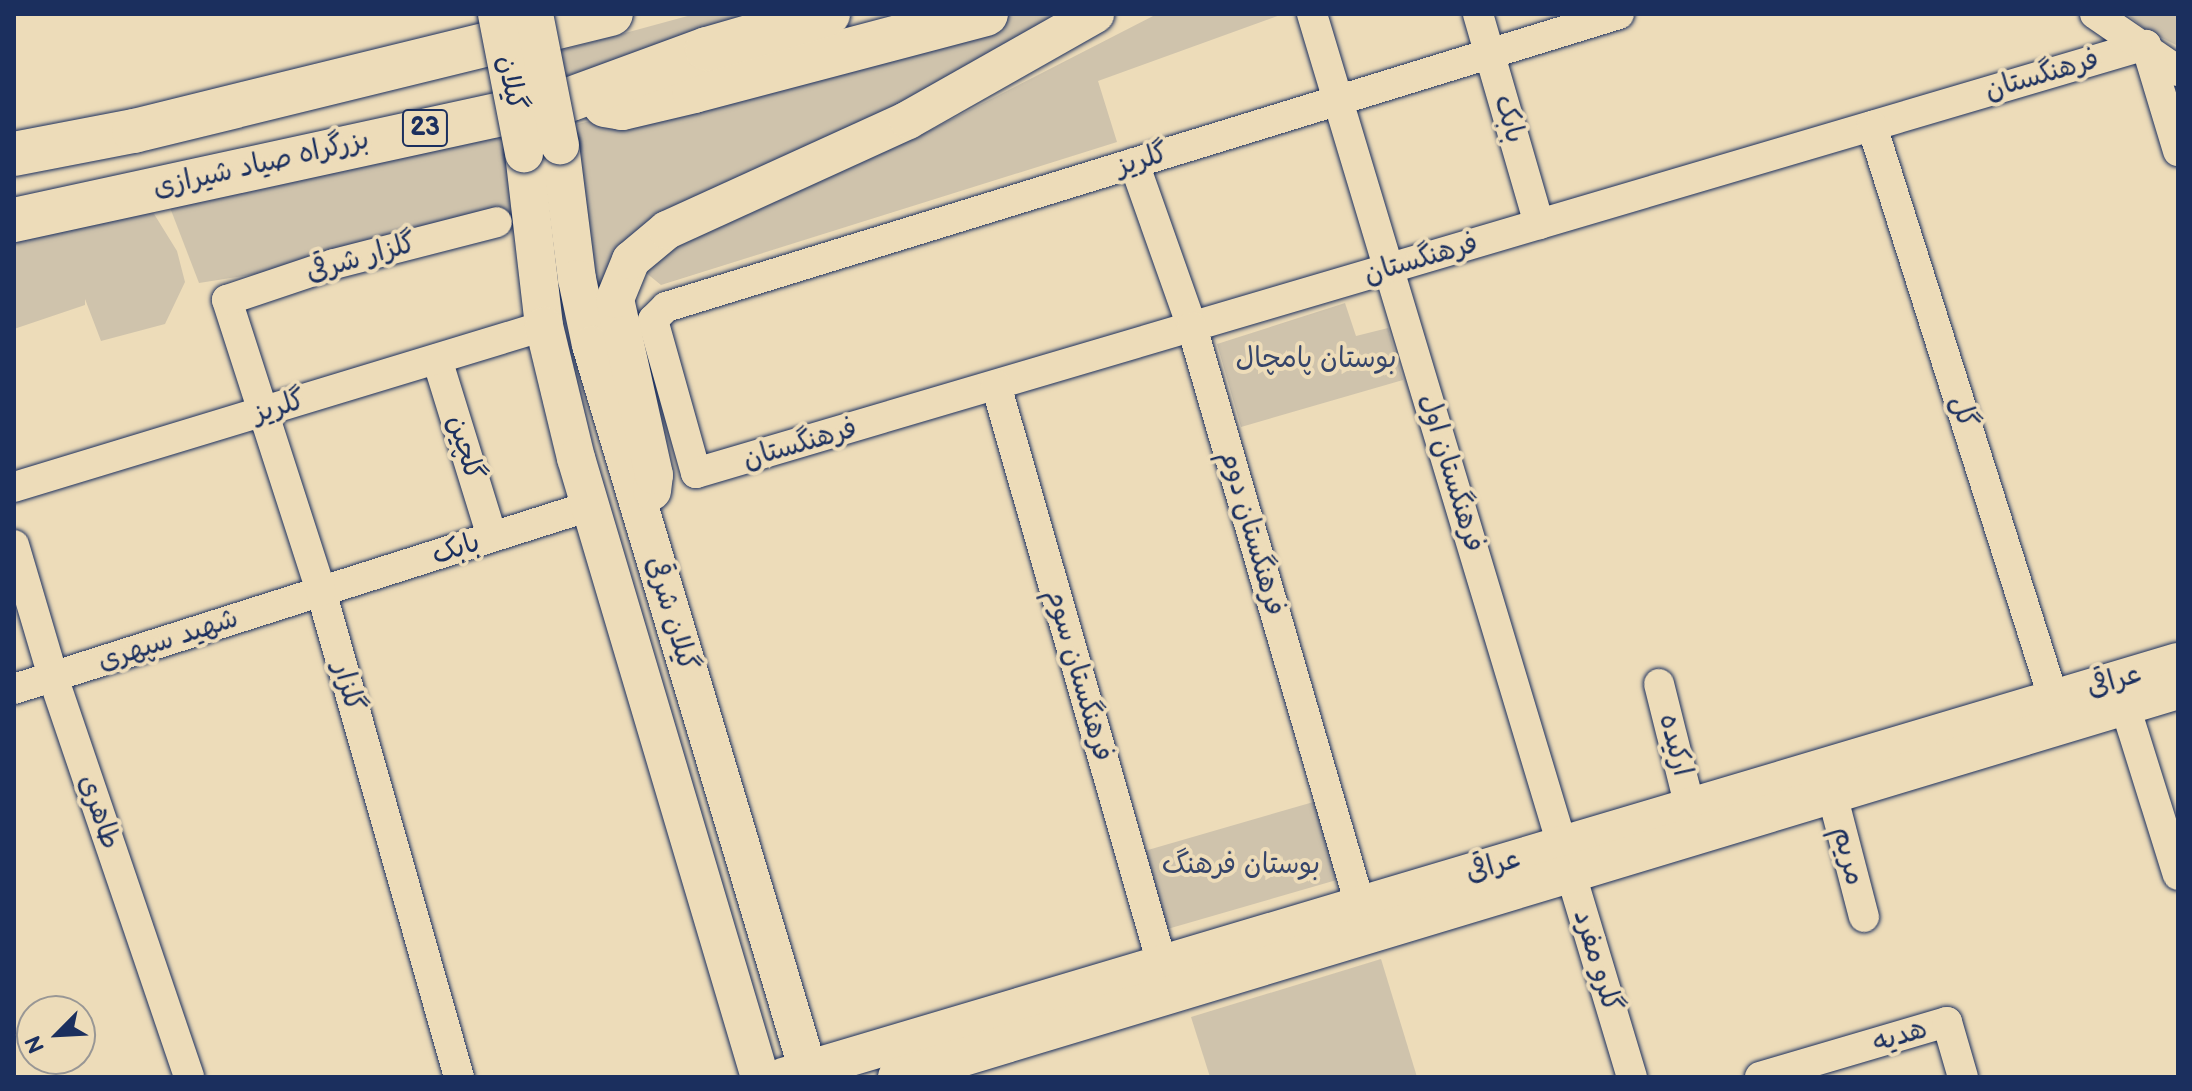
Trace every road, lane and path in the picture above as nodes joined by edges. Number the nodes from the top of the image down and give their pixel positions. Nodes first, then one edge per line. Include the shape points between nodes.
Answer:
1 (497, 14) edge
2 (534, 14) edge
3 (611, 14) edge
4 (828, 14) edge
5 (986, 14) edge
6 (1095, 14) edge
7 (1312, 14) edge
8 (1478, 14) edge
9 (2095, 14) edge
10 (1614, 15) edge
11 (2146, 45) junction
12 (1491, 53) junction
13 (2178, 71) edge
14 (571, 99) junction
15 (1339, 100) junction
16 (1872, 126) junction
17 (542, 149) junction
18 (2178, 151) edge
19 (14, 154) edge
20 (1134, 163) junction
21 (14, 220) edge
22 (497, 222) dead end
23 (1539, 224) junction
24 (1389, 268) junction
25 (227, 300) joint
26 (544, 326) junction
27 (1192, 327) junction
28 (437, 359) junction
29 (996, 385) junction
30 (263, 411) junction
31 (696, 473) joint
32 (14, 487) edge
33 (590, 506) junction
34 (646, 534) junction
35 (492, 537) junction
36 (14, 545) edge
37 (321, 591) junction
38 (2178, 662) edge
39 (53, 677) junction
40 (1659, 684) dead end
41 (14, 689) edge
42 (2178, 690) edge
43 (2125, 706) junction
44 (2058, 712) junction
45 (716, 764) junction
46 (671, 778) junction
47 (1832, 794) junction
48 (1690, 807) junction
49 (1567, 859) junction
50 (2178, 875) edge
51 (1360, 905) junction
52 (1864, 917) dead end
53 (1162, 964) junction
54 (792, 1017) junction
55 (747, 1031) junction
56 (1850, 1064) edge
57 (939, 1071) edge
58 (800, 1075) edge
59 (189, 1077) edge
60 (459, 1077) edge
61 (760, 1077) edge
62 (897, 1077) edge
63 (1632, 1077) edge
64 (1760, 1077) edge
65 (1963, 1077) edge

1 - 17 main road, گیلان, bridge
2 - 17 main road, گیلان, bridge
3 - 19 highway, 23 via 150,128
4 - 14 highway, بزرگراه صیاد شیرازی / 23 via 707,49
5 - 14 highway via 622,108
6 - 34 main road via 908,120 667,230 631,260 615,299 654,475
7 - 15 street, فرهنگستان اول
8 - 12 street, بابک
9 - 11 street
10 - 12 street, گلریز
11 - 13 street
11 - 16 street, فرهنگستان
11 - 18 street
12 - 15 street, گلریز
12 - 23 street, بابک
14 - 21 highway, بزرگراه صیاد شیرازی / 23
15 - 20 street, گلریز
15 - 24 street, فرهنگستان اول
16 - 23 street, فرهنگستان
16 - 44 street, گل
17 - 26 main road, گیلان شرقی
17 - 34 main road, گیلان شرقی
20 - 27 street, فرهنگستان دوم
20 - 31 street, گلریز via 666,307 653,320
22 - 25 street, گلزار شرقی via 334,264
23 - 24 street, فرهنگستان
24 - 27 street, فرهنگستان
24 - 49 street, فرهنگستان اول
25 - 30 street, گلزار
26 - 28 street, گلریز
26 - 33 main road, گیلان شرقی
27 - 29 street, فرهنگستان
27 - 51 street, فرهنگستان دوم
28 - 30 street, گلریز
28 - 35 street, گلچین
29 - 31 street, فرهنگستان
29 - 53 street, فرهنگستان سوم
30 - 32 street, گلریز
30 - 37 street, گلزار
33 - 35 street, بابک
33 - 46 main road, گیلان شرقی
34 - 45 main road, گیلان شرقی
35 - 37 street, بابک
36 - 39 street, طاهری
37 - 39 street, شهید سپهری
37 - 60 street, گلزار
38 - 44 main road, عراقی
39 - 41 street, شهید سپهری
39 - 59 street, طاهری
40 - 48 street, ارکیده
42 - 43 main road, عراقی
43 - 44 main road, عراقی
43 - 50 street
44 - 47 main road, عراقی
44 - 48 main road, عراقی
45 - 46 main road
45 - 54 main road, گیلان شرقی
46 - 55 main road, گیلان شرقی
47 - 49 main road, عراقی
47 - 52 street, مریم
48 - 49 main road, عراقی
49 - 51 main road, عراقی
49 - 57 main road, عراقی
49 - 63 street, گلرو مفرد
51 - 53 main road, عراقی
53 - 58 main road, عراقی
54 - 55 main road
54 - 58 main road, گیلان شرقی
55 - 61 main road, گیلان شرقی
56 - 64 street, هدیه
56 - 65 street, هدیه via 1947,1022
57 - 62 main road, عراقی

